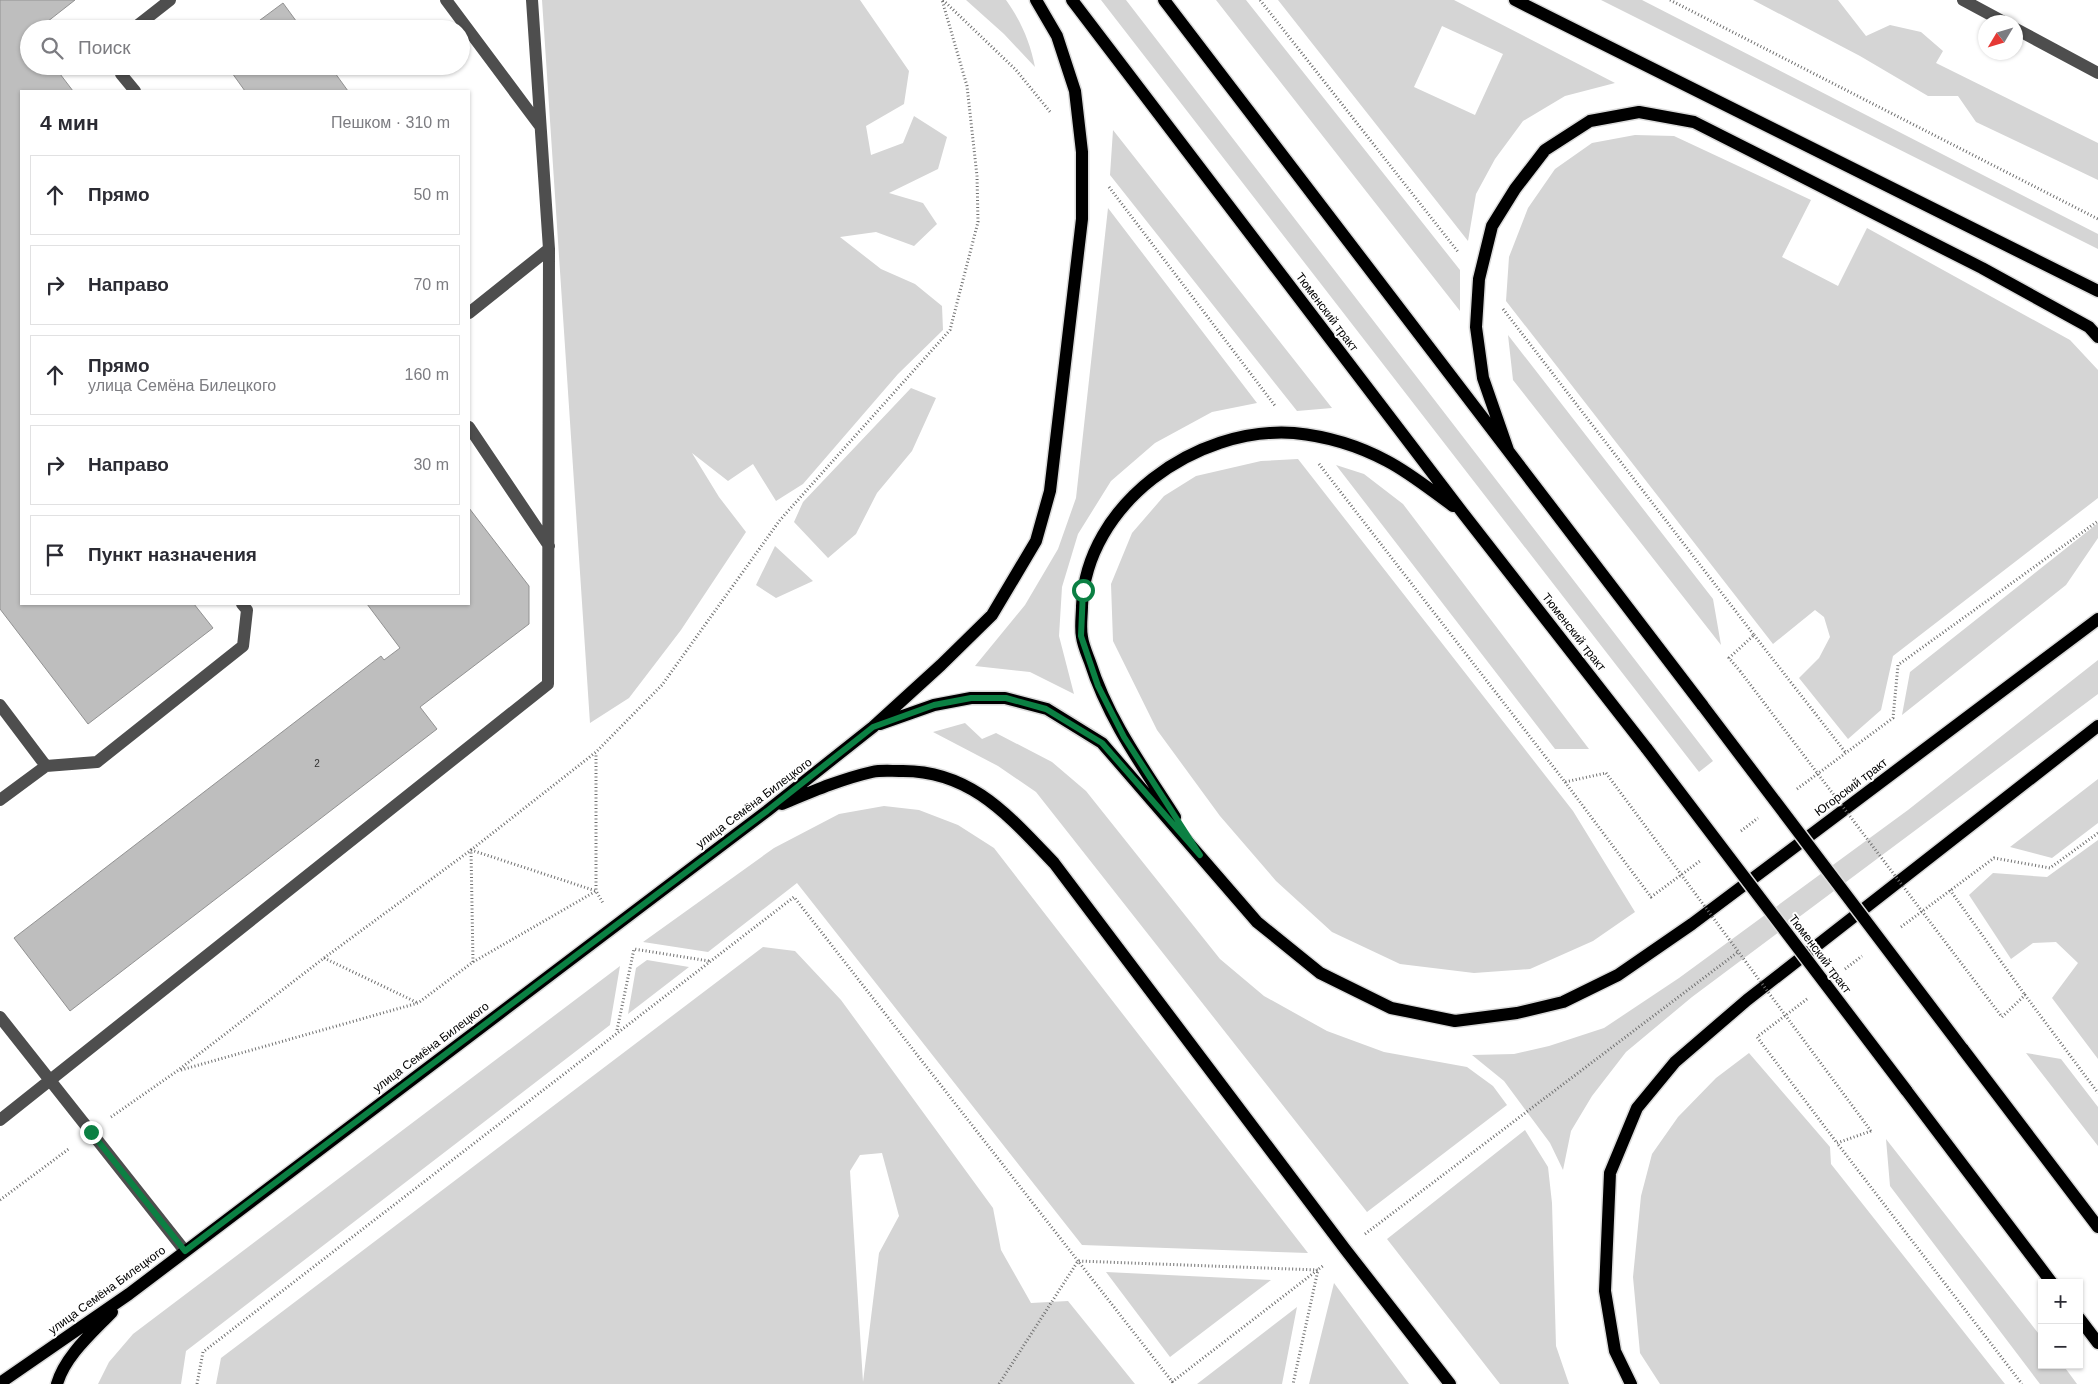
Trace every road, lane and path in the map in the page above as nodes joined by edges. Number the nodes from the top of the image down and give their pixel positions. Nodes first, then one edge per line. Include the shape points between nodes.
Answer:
1 (170, 0) edge
2 (446, 0) edge
3 (532, 0) edge
4 (942, 0) edge
5 (1036, 0) edge
6 (1072, 0) edge
7 (1164, 0) edge
8 (1260, 0) edge
9 (1515, 0) edge
10 (1670, 0) edge
11 (1963, 0) edge
12 (1991, 15) edge
13 (144, 20) edge
14 (461, 20) edge
15 (470, 32) edge
16 (2023, 32) edge
17 (2098, 73) edge
18 (123, 75) edge
19 (133, 90) edge
20 (1052, 114) dead end
21 (541, 127) junction
22 (1082, 152) junction
23 (2098, 219) edge
24 (549, 249) junction
25 (1479, 279) junction
26 (2098, 291) edge
27 (470, 312) edge
28 (2098, 337) edge
29 (470, 428) edge
30 (1295, 433) junction
31 (1508, 450) junction
32 (1462, 512) junction
33 (2098, 521) edge
34 (549, 546) junction
35 (243, 605) edge
36 (2098, 619) edge
37 (1754, 635) junction
38 (0, 704) edge
39 (2098, 726) edge
40 (873, 727) junction
41 (596, 752) junction
42 (1846, 753) junction
43 (46, 766) junction
44 (1566, 782) junction
45 (1792, 793) dead end
46 (0, 800) edge
47 (767, 811) junction
48 (1761, 816) dead end
49 (1737, 833) dead end
50 (2098, 833) edge
51 (471, 850) junction
52 (1200, 855) junction
53 (1706, 856) dead end
54 (1950, 890) junction
55 (596, 891) junction
56 (1896, 931) dead end
57 (1738, 952) junction
58 (1865, 955) dead end
59 (324, 958) junction
60 (709, 961) junction
61 (473, 962) junction
62 (1842, 972) dead end
63 (2025, 995) junction
64 (1811, 996) dead end
65 (418, 1003) junction
66 (0, 1017) edge
67 (617, 1032) junction
68 (177, 1071) junction
69 (51, 1082) junction
70 (2098, 1093) edge
71 (1519, 1118) dead end
72 (0, 1120) edge
73 (91, 1132) junction
74 (1837, 1144) junction
75 (0, 1200) edge
76 (2098, 1227) edge
77 (185, 1251) junction
78 (1078, 1262) junction
79 (2049, 1279) edge
80 (129, 1294) junction
81 (2083, 1323) edge
82 (2096, 1341) edge
83 (0, 1383) edge
84 (57, 1384) edge
85 (197, 1384) edge
86 (999, 1384) edge
87 (1174, 1384) edge
88 (1293, 1384) edge
89 (1450, 1384) edge
90 (1631, 1384) edge
91 (2022, 1384) edge

1 - 13 lane
2 - 14 lane
3 - 21 lane
4 - 20 path via 1016,70
4 - 41 path via 967,86 977,176 978,222 950,330 780,520 662,685
5 - 22 main road via 1057,36 1075,91
6 - 32 main road, Тюменский тракт
7 - 31 main road
8 - 25 path
9 - 26 main road
10 - 23 path
11 - 12 lane
15 - 21 lane
16 - 17 lane
18 - 19 lane
21 - 24 lane
22 - 30 path
22 - 40 main road via 1082,219 1062,400 1050,491 1036,541 992,615
24 - 27 lane
24 - 34 lane
25 - 28 main road via 1492,226 1545,150 1590,121 1638,112 1694,122 1982,268 2089,327
25 - 31 main road via 1476,327 1483,378
25 - 37 path
29 - 34 lane
30 - 32 main road via 1340,442 1388,461
30 - 44 path
30 - 52 main road via 1266,432 1225,440 1199,449 1160,472 1120,511 1097,545 1083,590 1081,636 1098,686 1124,737
31 - 76 main road, bridge
32 - 79 main road, Тюменский тракт, bridge via 1647,749
33 - 42 path via 1898,665 1893,718
34 - 69 lane via 548,684
35 - 43 lane via 247,610 243,646 97,762
36 - 52 main road, Югорский тракт via 1692,924 1618,975 1563,1002 1517,1013 1455,1021 1391,1008 1320,973 1257,922
37 - 42 path
37 - 63 path, bridge via 1729,658 2002,1017
38 - 43 lane
39 - 90 main road via 1747,1000 1675,1062 1637,1108 1610,1173 1605,1291 1615,1351
40 - 47 main road, улица Семёна Билецкого
40 - 52 main road via 934,705 971,698 1006,698 1046,709 1102,743
41 - 51 path
41 - 55 path
42 - 45 path
43 - 46 lane
44 - 53 path via 1652,896
44 - 57 path, bridge via 1606,773
47 - 77 main road, улица Семёна Билецкого
47 - 89 main road via 874,771 920,770 966,784 1010,816 1054,863
48 - 49 path
50 - 54 path via 2050,868 1994,858
51 - 55 path
51 - 59 path
51 - 61 path
54 - 56 path
54 - 63 path
55 - 61 path
57 - 71 path
57 - 74 path, bridge via 1872,1132
58 - 62 path
59 - 65 path
59 - 68 path
60 - 67 path
60 - 67 path via 634,949
60 - 78 path via 794,897
61 - 65 path
63 - 70 path
64 - 74 path via 1757,1037
65 - 68 path
66 - 69 lane
67 - 85 path via 203,1352
68 - 73 path
69 - 72 lane
69 - 73 lane
73 - 75 path
73 - 77 lane
74 - 91 path
77 - 80 main road, улица Семёна Билецкого
78 - 86 path
78 - 87 path
78 - 88 path via 1318,1270
80 - 83 main road, улица Семёна Билецкого
80 - 84 main road via 84,1341 60,1374
81 - 82 main road

